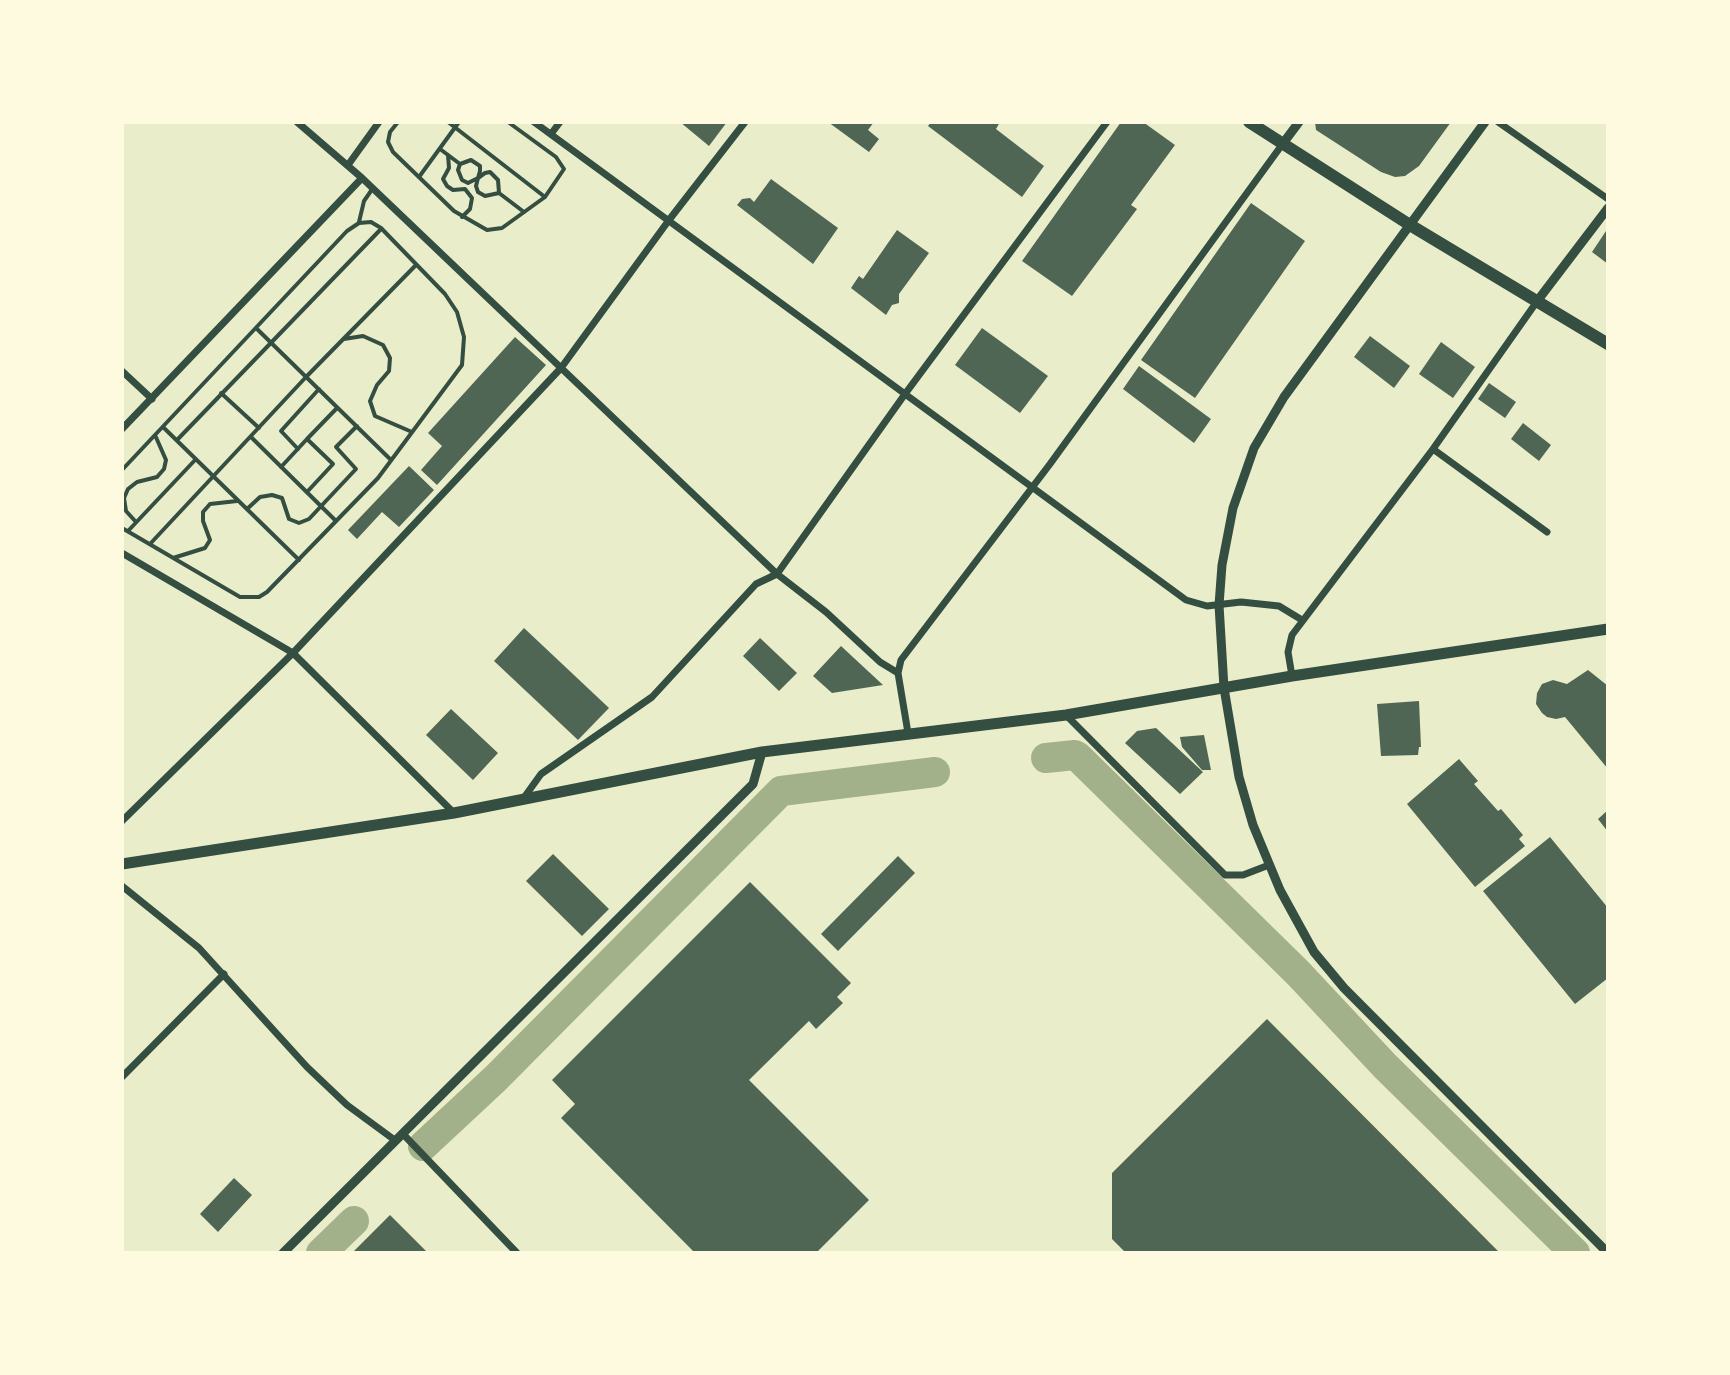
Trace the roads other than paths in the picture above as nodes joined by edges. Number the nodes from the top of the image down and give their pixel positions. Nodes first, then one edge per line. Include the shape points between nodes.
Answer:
1 (297, 122) edge
2 (379, 122) edge
3 (398, 122) edge
4 (448, 122) edge
5 (459, 122) edge
6 (508, 122) edge
7 (534, 122) edge
8 (560, 122) edge
9 (745, 122) edge
10 (1107, 122) edge
11 (1249, 122) edge
12 (1299, 122) edge
13 (1485, 122) edge
14 (1498, 122) edge
15 (455, 127) junction
16 (551, 134) junction
17 (1284, 142) junction
18 (440, 149) junction
19 (448, 155) junction
20 (460, 164) junction
21 (348, 165) junction
22 (419, 177) junction
23 (362, 178) junction
24 (478, 178) junction
25 (373, 188) junction
26 (499, 193) junction
27 (545, 197) junction
28 (1608, 199) edge
29 (1608, 208) edge
30 (524, 212) junction
31 (462, 217) junction
32 (669, 220) junction
33 (359, 223) junction
34 (1410, 225) junction
35 (381, 228) junction
36 (416, 265) junction
37 (1538, 300) junction
38 (256, 328) junction
39 (343, 339) junction
40 (270, 342) junction
41 (1608, 344) edge
42 (561, 368) junction
43 (122, 371) edge
44 (306, 377) junction
45 (319, 389) junction
46 (221, 393) junction
47 (905, 394) junction
48 (152, 399) junction
49 (338, 408) junction
50 (163, 426) junction
51 (357, 426) junction
52 (259, 428) junction
53 (122, 429) edge
54 (412, 432) junction
55 (155, 435) junction
56 (251, 437) junction
57 (307, 439) junction
58 (177, 440) junction
59 (298, 449) junction
60 (1433, 449) junction
61 (196, 459) junction
62 (391, 460) junction
63 (281, 467) junction
64 (122, 470) edge
65 (214, 476) junction
66 (1033, 485) junction
67 (307, 492) junction
68 (239, 501) junction
69 (322, 506) junction
70 (247, 509) junction
71 (336, 521) junction
72 (136, 522) junction
73 (125, 530) edge
74 (1547, 532) dead end
75 (150, 544) junction
76 (122, 553) edge
77 (173, 558) junction
78 (299, 560) junction
79 (777, 574) junction
80 (1219, 605) junction
81 (1302, 620) junction
82 (1608, 629) edge
83 (293, 653) junction
84 (898, 673) junction
85 (1292, 676) junction
86 (1224, 688) junction
87 (1066, 715) junction
88 (908, 733) junction
89 (762, 752) junction
90 (522, 800) junction
91 (454, 813) junction
92 (122, 821) edge
93 (122, 864) edge
94 (1269, 865) junction
95 (122, 886) edge
96 (130, 893) junction
97 (122, 901) edge
98 (224, 974) junction
99 (122, 1077) edge
100 (399, 1138) junction
101 (510, 1246) junction
102 (283, 1253) edge
103 (504, 1253) edge
104 (517, 1253) edge
105 (1608, 1253) edge

1 - 21 street
2 - 21 street
3 - 22 lane via 388,142
4 - 15 lane
5 - 15 lane
6 - 27 lane via 563,163 561,178
7 - 16 street
8 - 16 street
9 - 32 street
10 - 47 street
11 - 17 highway
12 - 17 street
13 - 34 street
14 - 28 street
15 - 18 lane
15 - 27 lane
16 - 32 street
17 - 34 highway
17 - 66 street
18 - 19 lane
18 - 22 lane
19 - 20 lane
19 - 31 lane via 443,179 472,198
20 - 24 lane via 476,162
20 - 24 lane via 462,180
21 - 23 street
22 - 31 lane
23 - 25 street
23 - 48 street
24 - 26 lane via 476,186 485,196
24 - 26 lane via 490,172
25 - 33 lane
25 - 42 street
26 - 30 lane
27 - 30 lane
29 - 37 street
30 - 31 lane via 502,228 487,230
32 - 42 street
32 - 47 street
33 - 35 lane
33 - 38 lane
34 - 37 highway
34 - 80 street via 1262,432 1233,508
35 - 36 lane
35 - 40 lane
36 - 39 lane
36 - 54 lane via 445,294 464,337 462,365
37 - 41 highway
37 - 60 street
38 - 40 lane
38 - 50 lane
39 - 44 lane
39 - 54 lane via 363,336 383,345 389,371 370,401 375,416
40 - 44 lane
40 - 46 lane
42 - 79 street
42 - 83 street
43 - 48 street
44 - 45 lane
44 - 52 lane
45 - 49 lane
45 - 59 lane via 281,431
46 - 52 lane
46 - 58 lane
47 - 66 street
47 - 79 street
48 - 53 street
49 - 51 lane
49 - 57 lane
50 - 55 lane
50 - 58 lane
51 - 62 lane
51 - 69 lane via 336,447 356,469
52 - 56 lane
54 - 62 lane
55 - 64 lane
55 - 72 lane via 166,460 164,469 157,477 137,482 124,498 126,511
56 - 63 lane
56 - 65 lane
57 - 59 lane
57 - 67 lane via 333,464
58 - 61 lane
59 - 63 lane
60 - 74 street
60 - 81 street
61 - 65 lane
61 - 72 lane
62 - 71 lane
63 - 67 lane
65 - 68 lane
65 - 75 lane
66 - 80 street via 1186,600
66 - 84 street via 901,660
67 - 69 lane
68 - 70 lane
68 - 77 lane via 210,504 203,512 210,540 205,548
69 - 70 lane via 299,523 289,519 282,498 272,495 260,497
69 - 71 lane
70 - 78 lane
71 - 78 lane
72 - 73 lane
73 - 75 lane
75 - 77 lane
76 - 83 street
77 - 78 lane via 240,597 267,592
79 - 84 street
79 - 90 street via 756,584 652,697 541,774
80 - 81 street via 1279,606
80 - 86 street
81 - 85 street via 1288,649
82 - 85 main road
83 - 91 street
83 - 92 street
84 - 88 street
85 - 86 main road
86 - 87 main road
86 - 94 street via 1245,801
87 - 88 main road
87 - 94 street via 1225,875
88 - 89 main road
89 - 90 main road
89 - 100 street via 753,784
90 - 91 main road
91 - 93 main road
94 - 105 street via 1302,932 1328,970
95 - 96 street
96 - 97 street
96 - 98 street
98 - 99 street
98 - 100 street via 317,1077 347,1105
100 - 101 street via 429,1161
100 - 102 street
101 - 103 street
101 - 104 street

